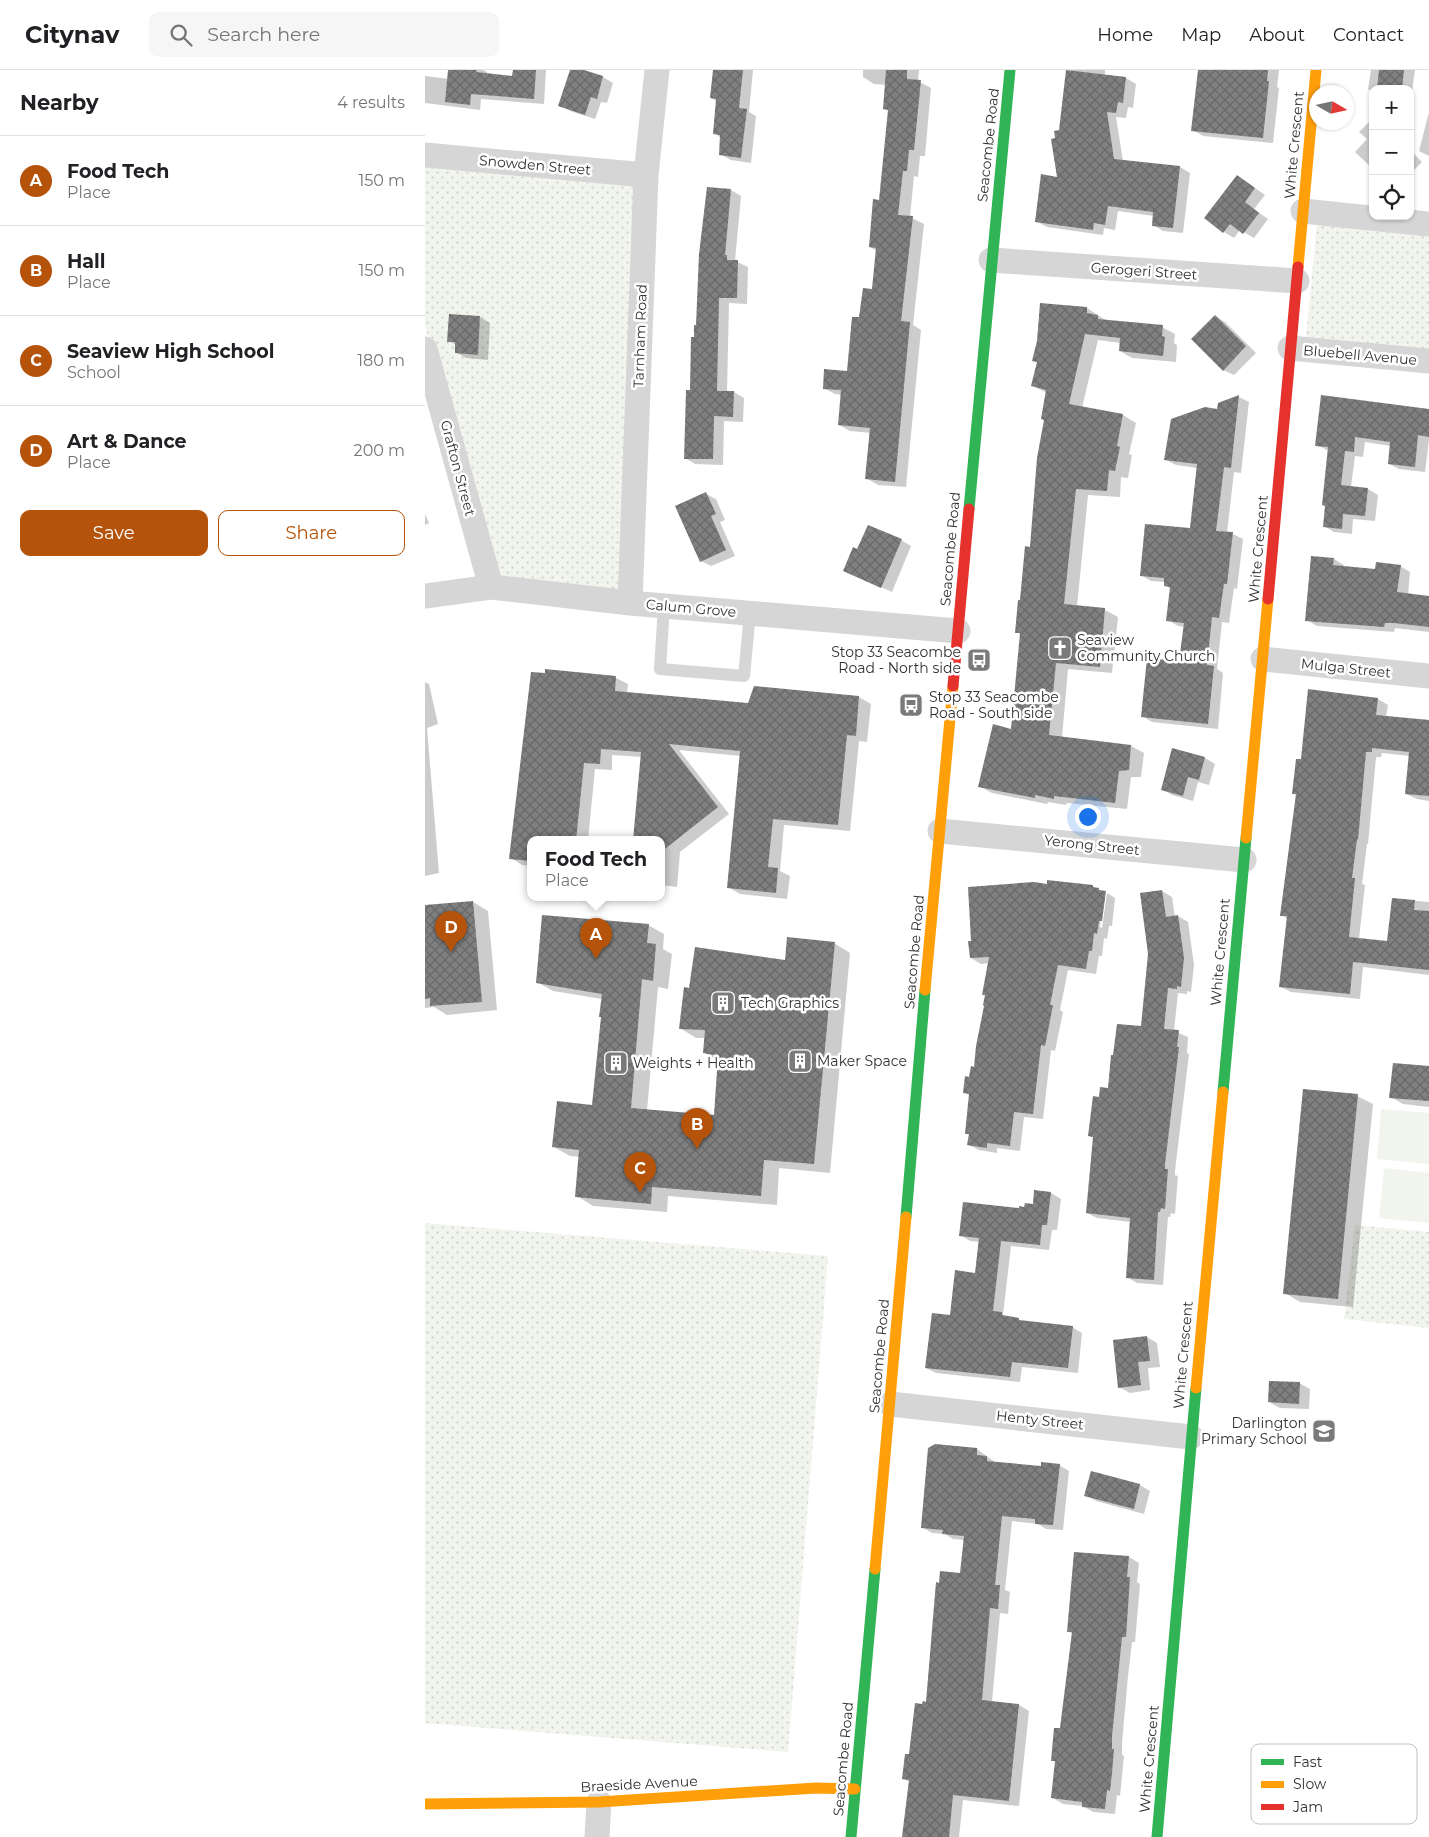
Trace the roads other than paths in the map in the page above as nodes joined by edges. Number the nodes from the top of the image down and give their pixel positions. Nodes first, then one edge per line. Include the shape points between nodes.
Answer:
1 (657, 70) edge
2 (1010, 70) edge
3 (1316, 70) edge
4 (425, 156) edge
5 (646, 175) junction
6 (1303, 211) junction
7 (1429, 224) edge
8 (991, 260) junction
9 (1297, 281) junction
10 (1290, 348) junction
11 (425, 349) edge
12 (1429, 361) edge
13 (491, 587) junction
14 (425, 596) edge
15 (630, 602) junction
16 (665, 606) junction
17 (750, 613) junction
18 (958, 631) junction
19 (1263, 659) junction
20 (1429, 676) edge
21 (940, 831) junction
22 (1244, 860) junction
23 (890, 1404) junction
24 (1191, 1437) junction
25 (855, 1789) junction
26 (599, 1802) junction
27 (425, 1804) edge
28 (597, 1837) edge
29 (851, 1837) edge
30 (1157, 1837) edge

1 - 5 street, Tarnham Road
2 - 8 street, Seacombe Road
3 - 6 street, White Crescent
4 - 5 street, Snowden Street
5 - 15 street, Tarnham Road
6 - 7 street
6 - 9 street, White Crescent
8 - 9 street, Gerogeri Street
8 - 18 street, Seacombe Road
9 - 10 street, White Crescent
10 - 12 street, Bluebell Avenue
10 - 19 street, White Crescent
11 - 13 street, Grafton Street
13 - 14 street, Calum Grove
13 - 15 street, Calum Grove
15 - 16 street, Calum Grove
16 - 17 street, Calum Grove
16 - 17 lane via 660,669 669,670 744,676
17 - 18 street, Calum Grove
18 - 21 street, Seacombe Road
19 - 20 street, Mulga Street
19 - 22 street, White Crescent
21 - 22 street, Yerong Street
21 - 23 street, Seacombe Road
22 - 24 street, White Crescent
23 - 24 street, Henty Street
23 - 25 street, Seacombe Road
24 - 30 street, White Crescent
25 - 26 street, Braeside Avenue via 816,1788
25 - 29 street, Seacombe Road
26 - 27 street, Braeside Avenue
26 - 28 street

